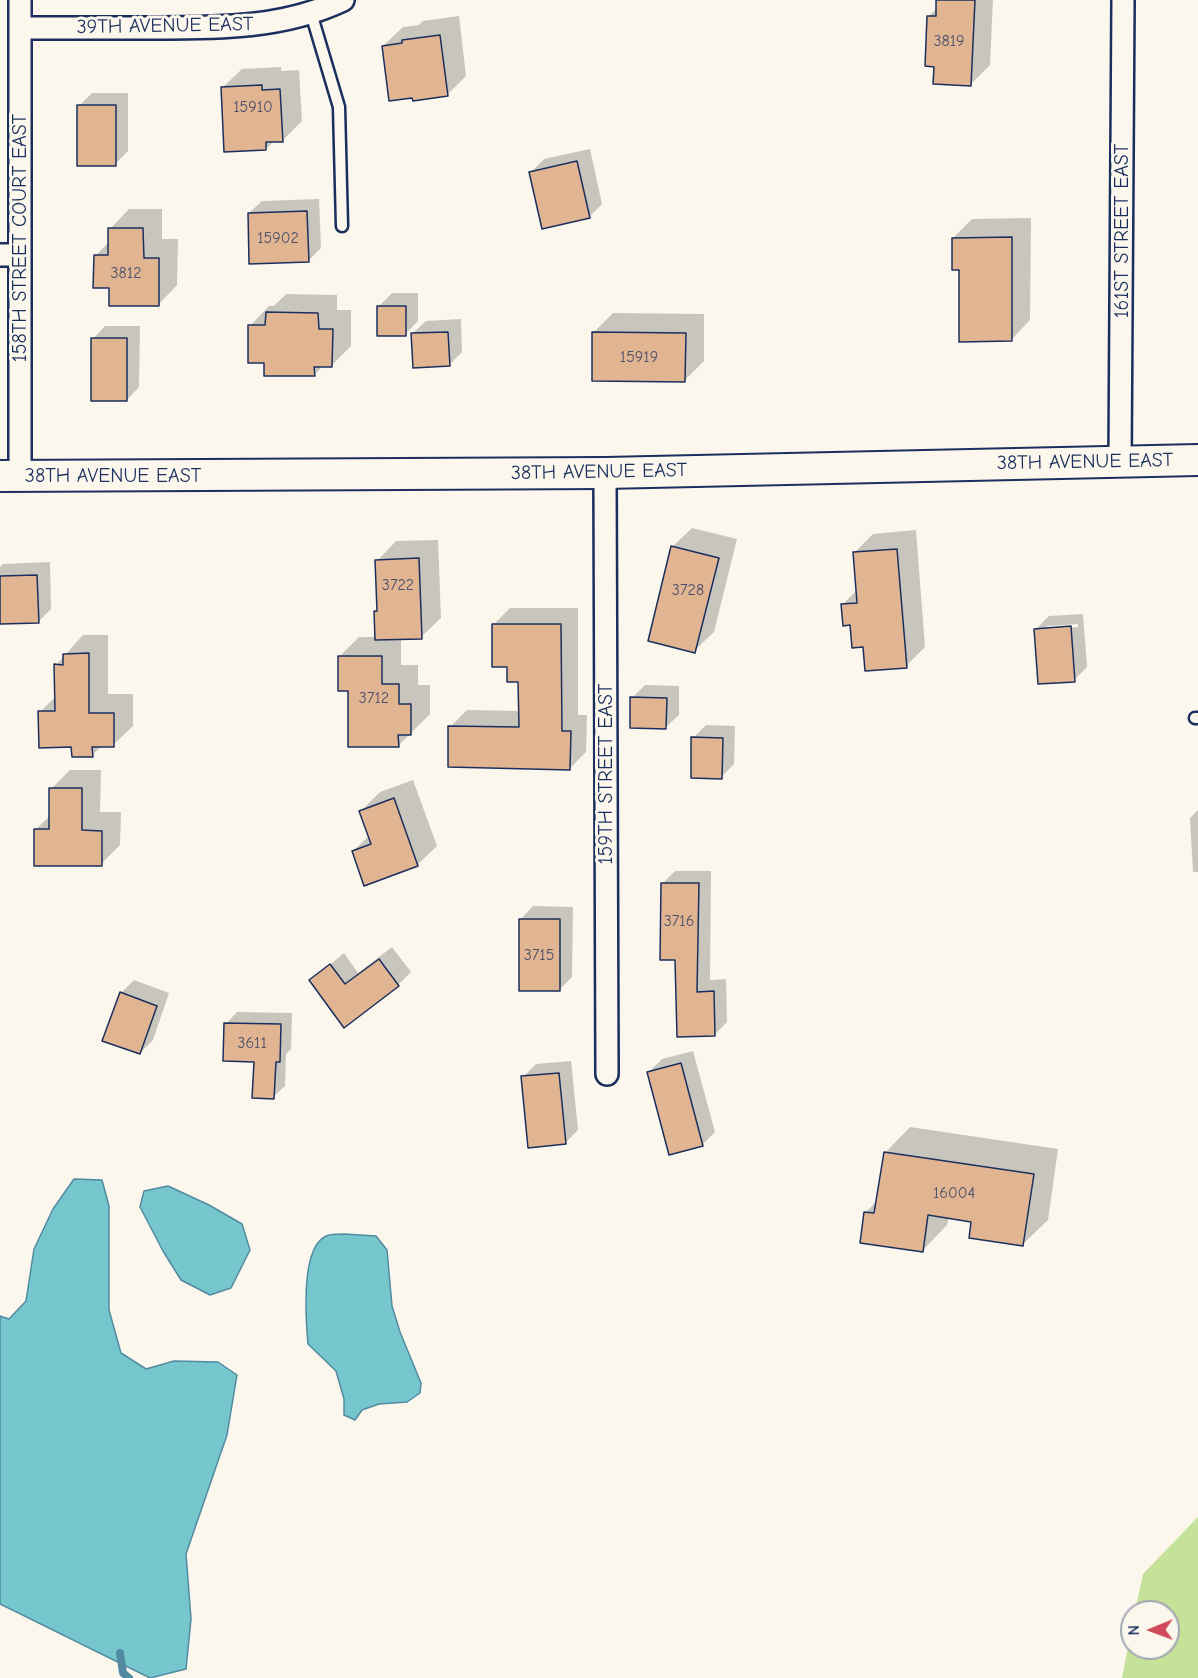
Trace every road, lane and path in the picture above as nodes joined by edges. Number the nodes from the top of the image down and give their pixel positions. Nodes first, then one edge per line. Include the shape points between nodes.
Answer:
1 (20, 0) edge
2 (343, 0) edge
3 (1123, 0) edge
4 (310, 13) junction
5 (20, 28) junction
6 (342, 226) dead end
7 (10, 255) edge
8 (1198, 459) edge
9 (1120, 461) junction
10 (606, 473) junction
11 (10, 476) edge
12 (607, 1074) dead end

1 - 5 street, 158TH STREET COURT EAST
2 - 4 street, 39TH AVENUE EAST
3 - 9 street, 161ST STREET EAST
4 - 5 street, 39TH AVENUE EAST via 261,24 207,28
4 - 6 lane via 339,107
5 - 7 street, 158TH STREET COURT EAST
7 - 11 street, 158TH STREET COURT EAST
8 - 9 street, 38TH AVENUE EAST
9 - 10 street, 38TH AVENUE EAST
10 - 11 street, 38TH AVENUE EAST
10 - 12 street, 159TH STREET EAST

